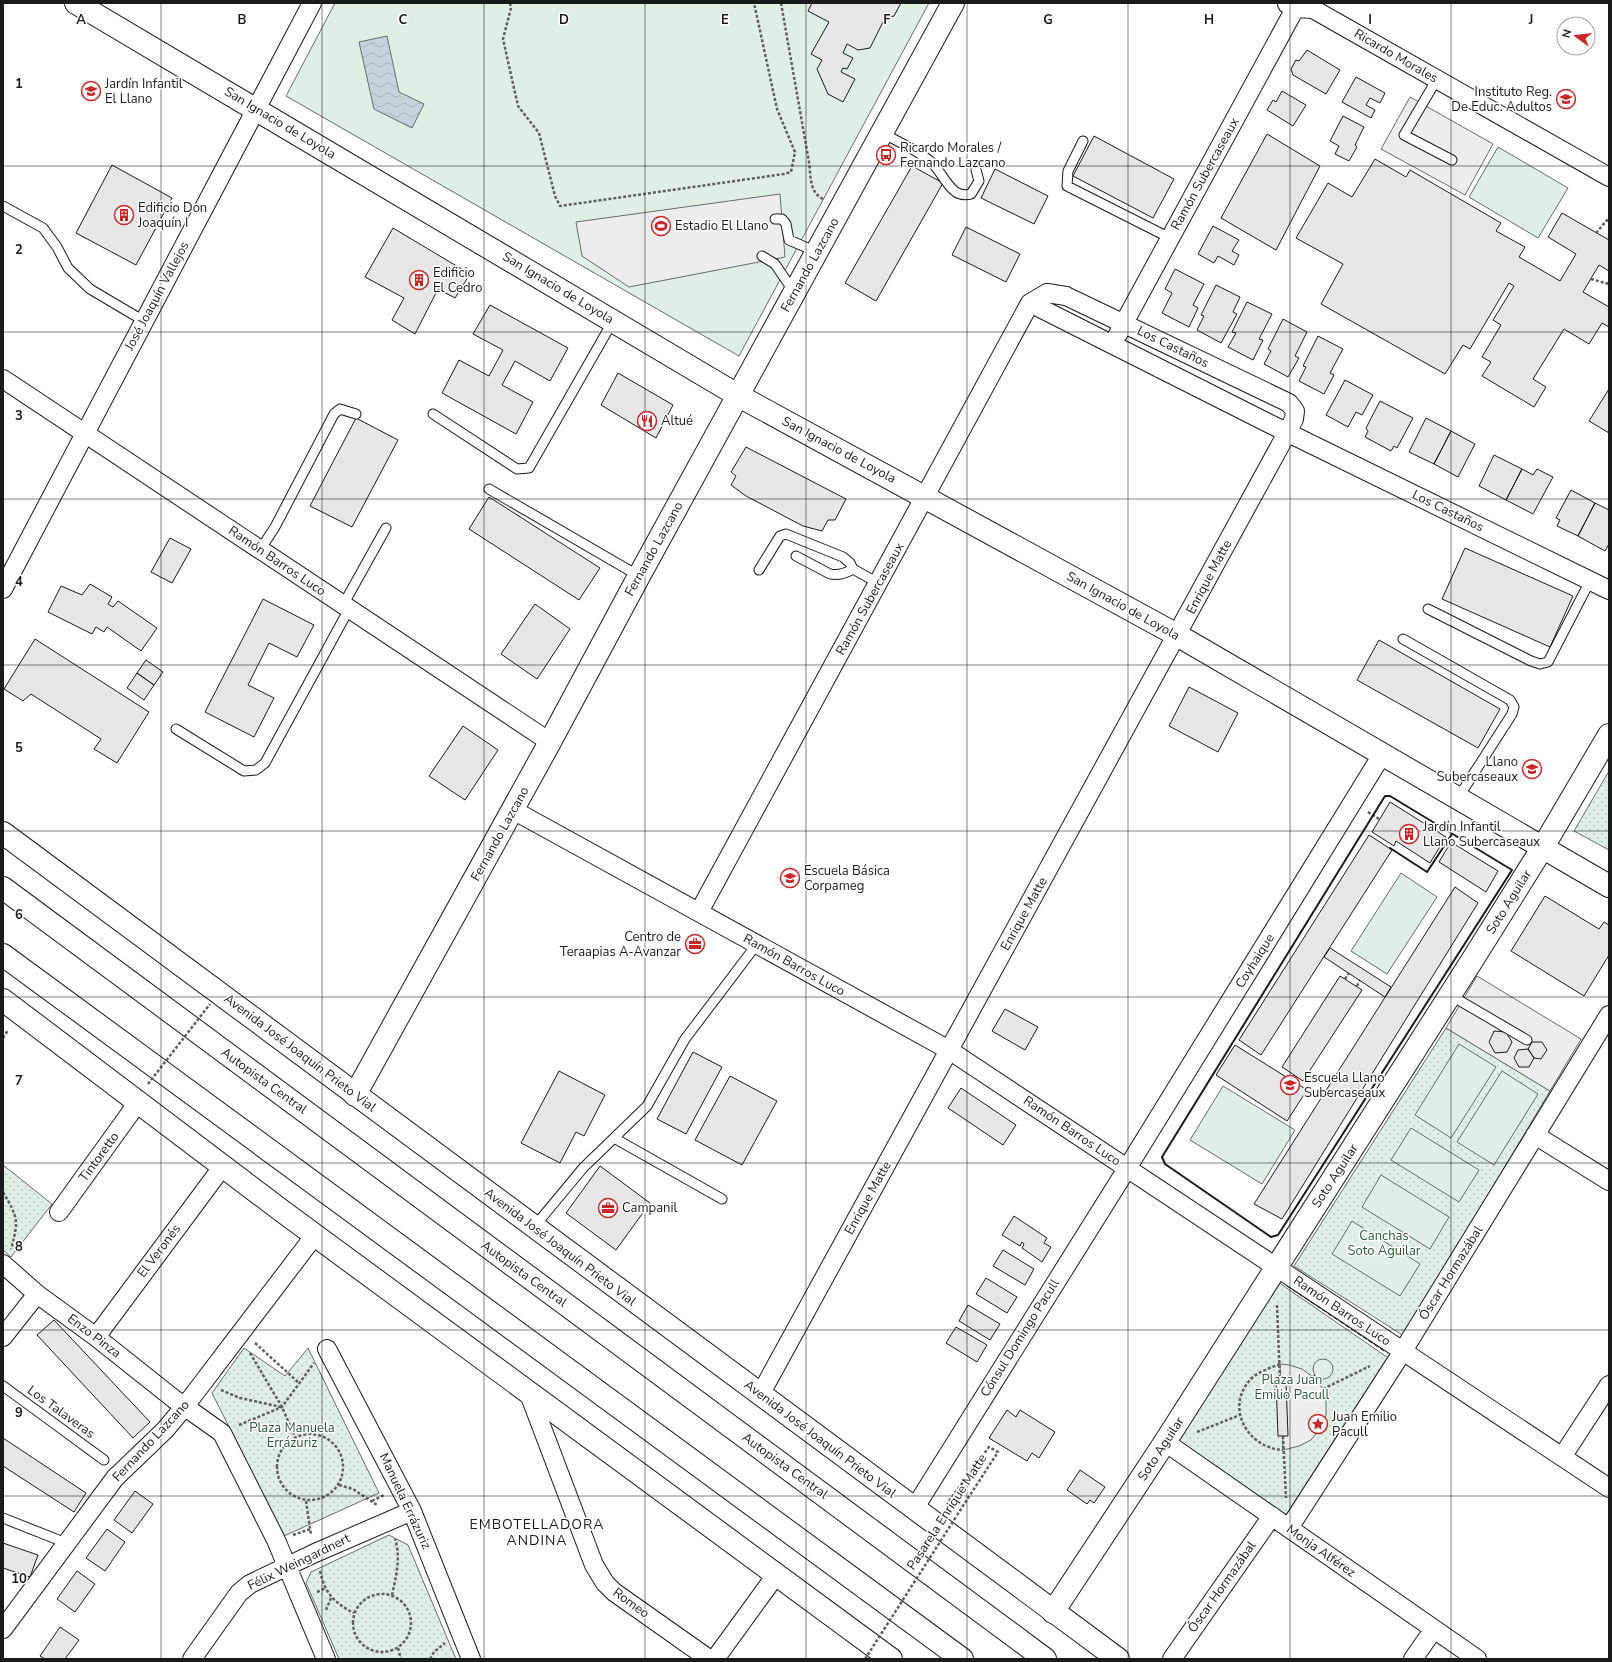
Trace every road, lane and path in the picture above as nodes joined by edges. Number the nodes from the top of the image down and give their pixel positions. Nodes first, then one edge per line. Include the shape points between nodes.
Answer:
1 (76, 3) edge
2 (312, 3) edge
3 (510, 3) edge
4 (754, 3) edge
5 (781, 3) edge
6 (953, 3) edge
7 (1293, 5) edge
8 (1437, 79) junction
9 (256, 109) junction
10 (883, 133) junction
11 (1083, 141) dead end
12 (1452, 160) dead end
13 (976, 170) dead end
14 (1609, 177) edge
15 (3, 206) edge
16 (841, 209) junction
17 (1609, 218) edge
18 (775, 219) dead end
19 (1596, 233) dead end
20 (1170, 238) junction
21 (817, 252) junction
22 (762, 256) dead end
23 (1591, 279) dead end
24 (1609, 284) edge
25 (795, 293) junction
26 (1030, 303) junction
27 (613, 321) junction
28 (144, 322) junction
29 (1124, 323) junction
30 (1113, 344) junction
31 (3, 379) edge
32 (739, 396) junction
33 (356, 414) dead end
34 (433, 414) dead end
35 (1287, 432) junction
36 (85, 434) junction
37 (489, 489) dead end
38 (925, 497) junction
39 (386, 528) dead end
40 (260, 550) junction
41 (796, 556) dead end
42 (854, 569) junction
43 (759, 570) dead end
44 (639, 576) junction
45 (1590, 581) junction
46 (878, 583) junction
47 (3, 589) edge
48 (1609, 590) edge
49 (346, 607) junction
50 (1428, 609) dead end
51 (1177, 635) junction
52 (1403, 639) dead end
53 (176, 729) dead end
54 (1609, 735) edge
55 (550, 742) junction
56 (1383, 753) junction
57 (1458, 798) junction
58 (513, 810) junction
59 (3, 833) edge
60 (1543, 847) junction
61 (1609, 886) edge
62 (3, 888) edge
63 (699, 912) junction
64 (757, 944) junction
65 (3, 955) edge
66 (1349, 973) dead end
67 (1345, 979) dead end
68 (1360, 980) dead end
69 (1357, 986) dead end
70 (1450, 995) junction
71 (3, 1000) edge
72 (210, 1004) dead end
73 (1609, 1015) edge
74 (1527, 1040) dead end
75 (949, 1050) junction
76 (143, 1092) junction
77 (355, 1095) junction
78 (1535, 1136) junction
79 (614, 1138) junction
80 (222, 1166) junction
81 (1127, 1168) junction
82 (1609, 1181) edge
83 (3, 1192) edge
84 (722, 1199) dead end
85 (59, 1212) dead end
86 (534, 1227) junction
87 (315, 1235) junction
88 (4, 1265) edge
89 (1277, 1267) junction
90 (37, 1294) junction
91 (1277, 1300) dead end
92 (3, 1337) edge
93 (96, 1337) junction
94 (249, 1339) dead end
95 (1279, 1350) junction
96 (248, 1351) dead end
97 (1275, 1351) dead end
98 (1403, 1351) junction
99 (329, 1352) joint
100 (1377, 1362) dead end
101 (1280, 1364) junction
102 (209, 1376) junction
103 (1280, 1381) dead end
104 (299, 1383) junction
105 (1609, 1385) edge
106 (3, 1386) edge
107 (1323, 1389) dead end
108 (528, 1392) junction
109 (760, 1395) junction
110 (185, 1406) junction
111 (282, 1407) junction
112 (1240, 1415) junction
113 (1196, 1432) dead end
114 (222, 1433) junction
115 (1283, 1436) dead end
116 (295, 1437) junction
117 (1165, 1442) junction
118 (1283, 1450) junction
119 (1562, 1457) junction
120 (104, 1460) dead end
121 (1609, 1488) edge
122 (1286, 1504) dead end
123 (914, 1509) junction
124 (412, 1511) junction
125 (942, 1511) dead end
126 (1272, 1516) junction
127 (3, 1518) edge
128 (1289, 1528) junction
129 (66, 1543) junction
130 (286, 1567) junction
131 (776, 1575) junction
132 (1053, 1612) junction
133 (3, 1629) edge
134 (1434, 1629) junction
135 (398, 1648) junction
136 (192, 1659) edge
137 (326, 1659) edge
138 (401, 1659) edge
139 (470, 1659) edge
140 (709, 1659) edge
141 (715, 1659) edge
142 (865, 1659) edge
143 (891, 1659) edge
144 (962, 1659) edge
145 (1045, 1659) edge
146 (1118, 1659) edge
147 (1172, 1659) edge
148 (1413, 1659) edge
149 (1477, 1659) edge

1 - 9 main road, San Ignacio de Loyola
2 - 9 street, José Joaquín Vallejos
3 - 4 path via 503,39 518,106 539,133 554,196 560,206 791,172 795,152 777,109
5 - 16 path via 812,186 818,196
6 - 10 main road, Fernando Lazcano
7 - 8 street, Ricardo Morales via 1313,9
7 - 20 street, Ramón Subercaseaux
8 - 12 lane via 1404,135
8 - 14 street, Ricardo Morales
9 - 27 main road, San Ignacio de Loyola
9 - 28 street, José Joaquín Vallejos
10 - 13 lane via 931,162 956,192 971,194 979,181
10 - 16 main road, Fernando Lazcano
11 - 20 lane via 1068,171 1067,186
15 - 28 lane via 43,228 68,268 90,289
16 - 21 main road, Fernando Lazcano
17 - 19 path
18 - 21 lane via 782,219 786,224 789,240
20 - 29 street, Ramón Subercaseaux
21 - 25 main road, Fernando Lazcano
22 - 25 lane via 775,264
23 - 24 path
25 - 32 main road, Fernando Lazcano
26 - 29 street, Los Castaños via 1047,293 1066,296
26 - 30 street, Los Castaños
26 - 38 street, Ramón Subercaseaux
27 - 32 main road, San Ignacio de Loyola
27 - 34 lane via 529,468 517,469
28 - 36 street, José Joaquín Vallejos
29 - 30 street, Ramón Subercaseaux
29 - 35 street, Los Castaños via 1289,403 1295,411
30 - 35 street, Los Castaños
31 - 36 street, Ramón Barros Luco
32 - 38 main road, San Ignacio de Loyola
32 - 44 main road, Fernando Lazcano
33 - 40 lane via 340,409 334,414
35 - 45 street, Los Castaños
35 - 51 street, Enrique Matte
36 - 40 street, Ramón Barros Luco
36 - 47 street, José Joaquín Vallejos
37 - 44 lane
38 - 46 street, Ramón Subercaseaux
38 - 51 main road, San Ignacio de Loyola
39 - 49 lane
40 - 49 street, Ramón Barros Luco
41 - 42 lane via 834,575
42 - 43 lane via 843,557 786,534 780,536
42 - 46 lane
44 - 55 main road, Fernando Lazcano
45 - 48 street, Los Castaños
45 - 50 lane via 1548,662 1540,664
46 - 63 street, Ramón Subercaseaux
49 - 53 lane via 265,763 256,770 244,771
49 - 55 street, Ramón Barros Luco
51 - 56 main road, San Ignacio de Loyola
51 - 75 street, Enrique Matte
52 - 57 lane via 1510,700 1514,707
54 - 60 main road, Soto Aguilar
55 - 58 main road, Fernando Lazcano
56 - 57 main road, San Ignacio de Loyola
56 - 81 street, Coyhaique
57 - 60 main road, San Ignacio de Loyola
58 - 63 street, Ramón Barros Luco
58 - 77 main road, Fernando Lazcano
59 - 77 main road, Avenida José Joaquín Prieto Vial
60 - 61 main road, San Ignacio de Loyola
60 - 70 main road, Soto Aguilar
62 - 145 main road, Autopista Central
63 - 64 street, Ramón Barros Luco
64 - 75 street, Ramón Barros Luco
64 - 79 lane via 685,1040 647,1106
65 - 144 main road
66 - 67 path
68 - 69 path
70 - 74 lane
70 - 89 main road, Soto Aguilar
71 - 76 main road
72 - 76 path, bridge
73 - 78 street, Óscar Hormazábal
75 - 81 street, Ramón Barros Luco
75 - 109 street, Enrique Matte
76 - 80 main road
76 - 85 street, Tintoretto
77 - 86 main road, Avenida José Joaquín Prieto Vial
78 - 82 street
78 - 98 street, Óscar Hormazábal
79 - 84 lane
79 - 86 lane via 583,1168
80 - 87 main road
80 - 93 street, El Veronés
81 - 89 street, Ramón Barros Luco
81 - 123 street, Cónsul Domingo Pacull
83 - 88 path via 18,1223
86 - 109 main road, Avenida José Joaquín Prieto Vial
87 - 102 street, Fernando Lazcano
87 - 108 main road
88 - 90 street, Enzo Pinza
89 - 98 street, Ramón Barros Luco
89 - 117 main road, Soto Aguilar
90 - 92 street
90 - 93 street, Enzo Pinza
91 - 95 path
93 - 110 street, Enzo Pinza
94 - 104 path
95 - 97 path
95 - 101 path
96 - 111 path
98 - 119 street, Ramón Barros Luco
98 - 128 street, Óscar Hormazábal
99 - 104 path via 318,1360
99 - 124 street, Manuela Errázuriz
100 - 107 path
101 - 103 path
101 - 112 path via 1261,1371 1251,1379 1240,1402
102 - 110 street, Fernando Lazcano
102 - 111 path via 221,1390 240,1398
104 - 111 path
105 - 119 street
106 - 120 lane, Los Talaveras
108 - 131 main road
108 - 140 street, Romeo via 598,1574 614,1592
109 - 123 main road, Avenida José Joaquín Prieto Vial
110 - 114 street
110 - 129 street, Fernando Lazcano via 115,1478
111 - 114 path
111 - 116 path
112 - 113 path
112 - 118 path via 1251,1437 1272,1449
114 - 130 street via 276,1540
115 - 118 path
116 - 116 path via 287,1442 277,1459 278,1478 289,1494 297,1499 311,1501 325,1498 339,1485 342,1476 344,1466 338,1448 323,1436 304,1434
117 - 126 street, Monja Alférez
117 - 132 main road, Soto Aguilar
118 - 122 path
119 - 121 street, Ramón Barros Luco
123 - 132 main road, Avenida José Joaquín Prieto Vial
124 - 130 street, Félix Weingardnert
124 - 139 street, Manuela Errázuriz
125 - 142 path, Pasarela Enrique Matte, bridge via 989,1447 998,1452
126 - 128 street, Monja Alférez
126 - 147 street, Óscar Hormazábal
127 - 129 lane
128 - 134 street, Monja Alférez
129 - 133 street, Fernando Lazcano
130 - 136 street, Félix Weingardnert via 244,1588
130 - 137 street
131 - 141 street
131 - 143 main road
132 - 146 main road, Avenida José Joaquín Prieto Vial
134 - 148 street
134 - 149 street, Monja Alférez
135 - 135 path via 406,1642 412,1624 411,1615 406,1607 392,1595 374,1595 366,1599 359,1605 353,1618 353,1632 357,1640 364,1647 381,1653
135 - 138 path

